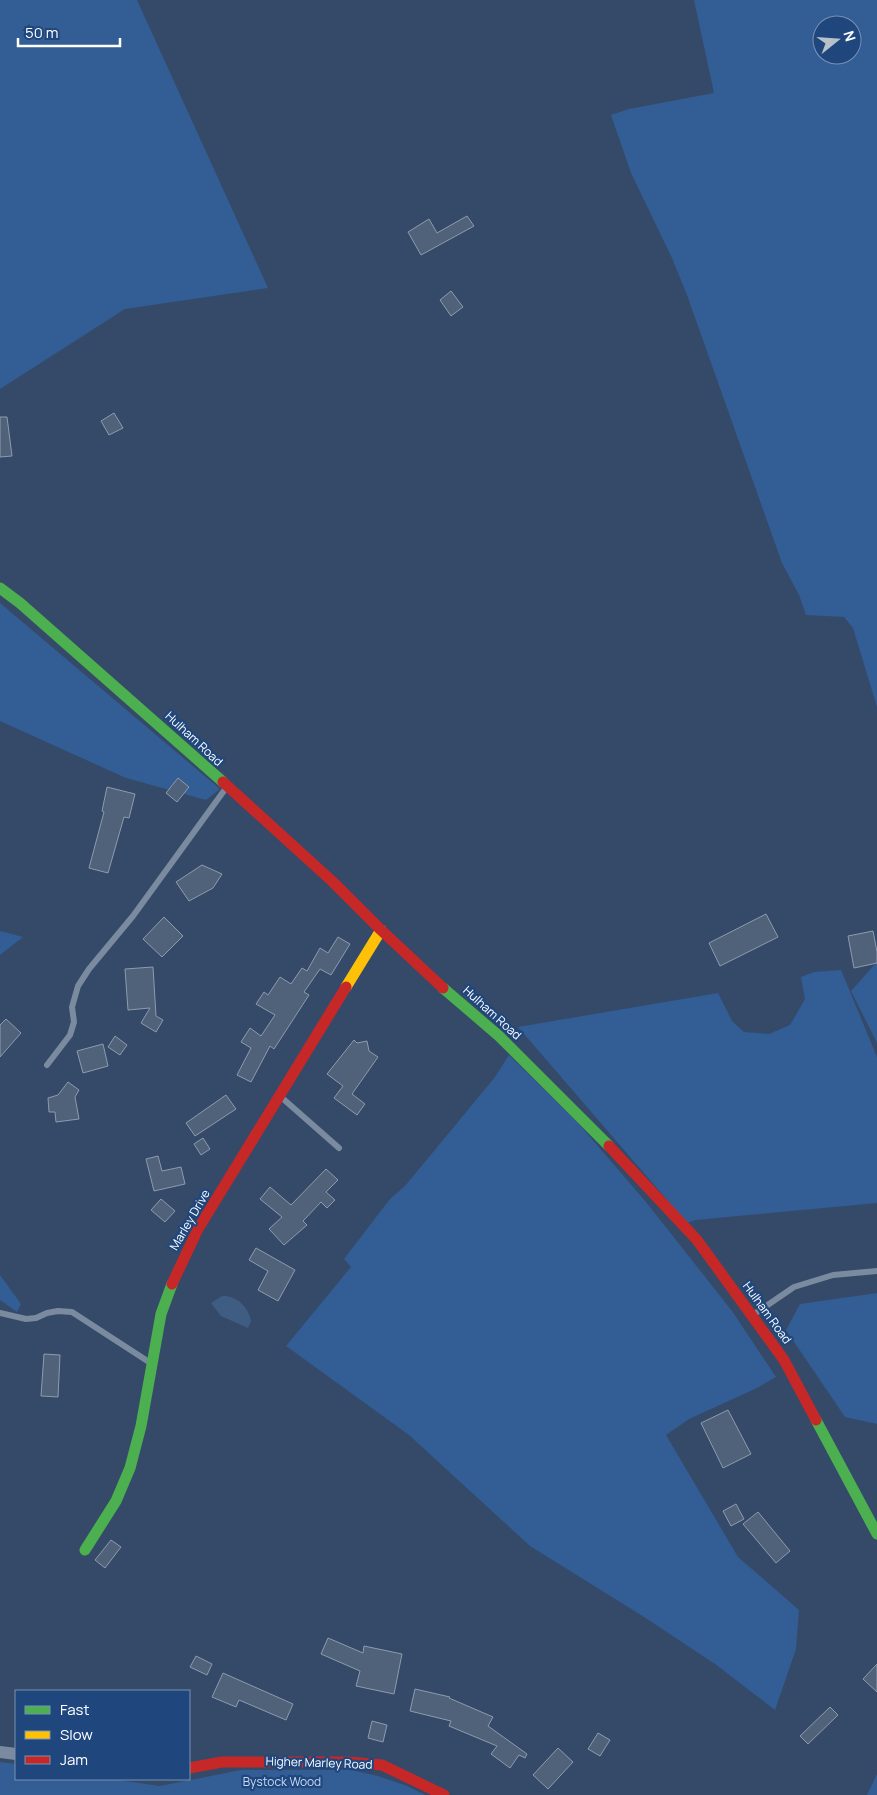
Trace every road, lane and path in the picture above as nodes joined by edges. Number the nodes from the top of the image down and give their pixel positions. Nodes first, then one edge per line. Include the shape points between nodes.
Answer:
1 (0, 588) edge
2 (227, 787) junction
3 (381, 930) junction
4 (46, 1065) dead end
5 (280, 1097) junction
6 (339, 1148) dead end
7 (877, 1271) edge
8 (0, 1313) edge
9 (752, 1316) junction
10 (152, 1364) junction
11 (877, 1534) edge
12 (84, 1550) dead end
13 (0, 1752) edge
14 (15, 1754) edge
15 (190, 1768) edge
16 (444, 1795) edge

1 - 2 street, Hulham Road
2 - 3 street, Hulham Road via 333,882
2 - 4 lane via 78,986 72,1007 74,1022 70,1035
3 - 5 street, Marley Drive
3 - 9 street, Hulham Road via 499,1036 597,1134 697,1240
5 - 6 lane
5 - 10 street, Marley Drive via 198,1229 179,1267 161,1314
7 - 9 lane via 833,1275 794,1287
8 - 10 lane via 26,1319 58,1310 72,1312
9 - 11 street, Hulham Road via 784,1360
10 - 12 street, Marley Drive via 130,1468 116,1501
13 - 14 street
15 - 16 street, Higher Marley Road via 222,1762 276,1760 357,1762 382,1765

